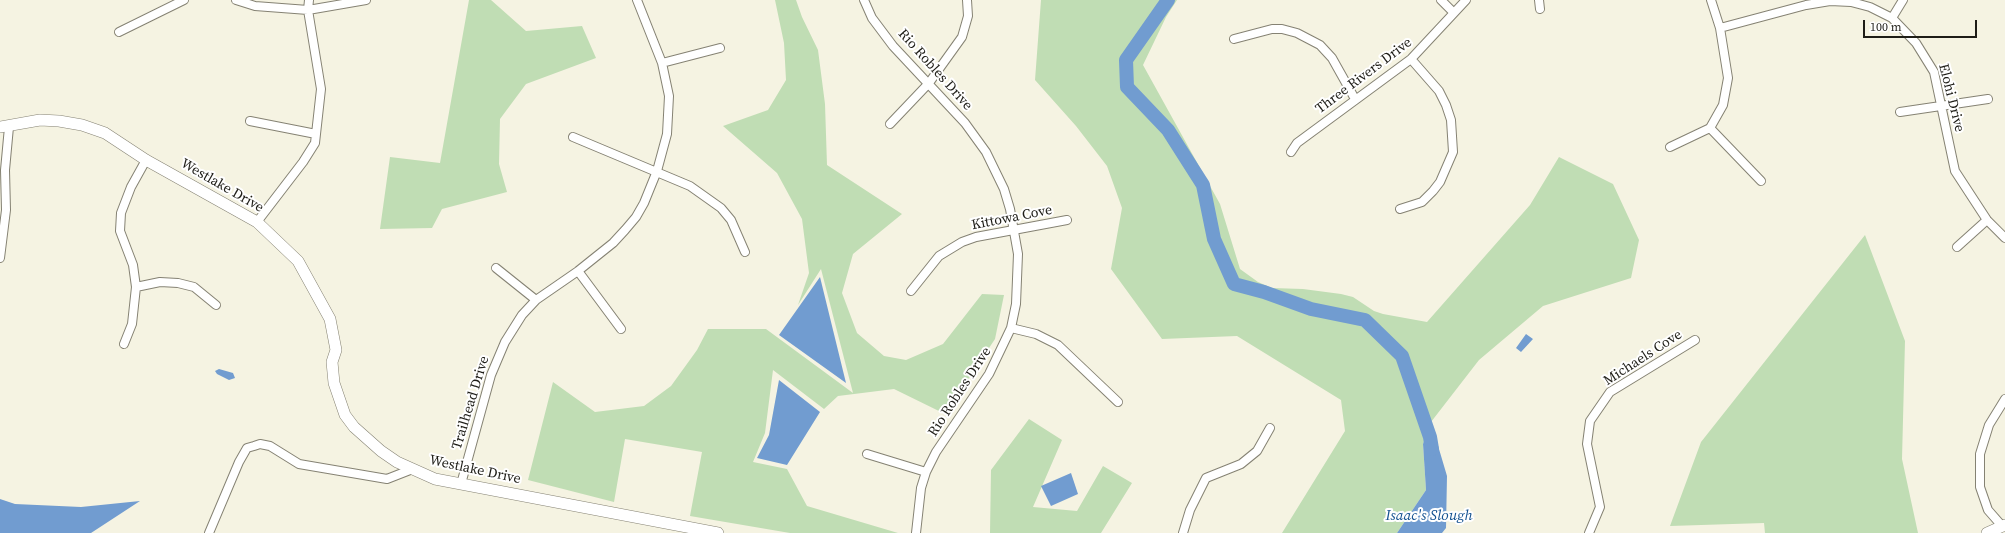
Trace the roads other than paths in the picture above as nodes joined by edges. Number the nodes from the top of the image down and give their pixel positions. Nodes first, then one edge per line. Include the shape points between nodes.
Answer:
1 (184, 0) edge
2 (236, 0) edge
3 (309, 0) edge
4 (366, 0) edge
5 (637, 0) edge
6 (864, 0) edge
7 (967, 0) edge
8 (1442, 0) edge
9 (1466, 0) edge
10 (1711, 0) edge
11 (1903, 0) edge
12 (308, 10) junction
13 (1454, 13) junction
14 (1892, 18) junction
15 (1720, 28) junction
16 (119, 32) dead end
17 (1234, 39) dead end
18 (720, 48) dead end
19 (1411, 59) junction
20 (662, 63) junction
21 (929, 84) junction
22 (1355, 99) junction
23 (1988, 99) dead end
24 (1941, 106) junction
25 (1900, 112) dead end
26 (250, 121) dead end
27 (890, 124) dead end
28 (4, 127) edge
29 (1710, 128) junction
30 (316, 134) junction
31 (572, 137) dead end
32 (1670, 148) dead end
33 (1291, 152) dead end
34 (146, 160) junction
35 (657, 172) junction
36 (1761, 181) dead end
37 (1400, 209) dead end
38 (1067, 220) dead end
39 (1987, 220) junction
40 (257, 222) junction
41 (1015, 229) junction
42 (2005, 238) edge
43 (1957, 247) dead end
44 (745, 252) dead end
45 (0, 258) edge
46 (496, 268) dead end
47 (578, 271) junction
48 (136, 287) junction
49 (911, 291) dead end
50 (536, 300) junction
51 (216, 305) dead end
52 (1011, 328) junction
53 (621, 329) dead end
54 (1695, 340) dead end
55 (124, 344) dead end
56 (2005, 399) edge
57 (1118, 402) dead end
58 (1270, 428) dead end
59 (867, 454) dead end
60 (410, 470) junction
61 (926, 472) junction
62 (461, 484) junction
63 (2004, 525) edge
64 (209, 533) edge
65 (718, 533) edge
66 (916, 533) edge
67 (1183, 533) edge
68 (1589, 533) edge
69 (1987, 533) edge

1 - 16 street
2 - 12 street via 255,6
3 - 12 street
4 - 12 street
5 - 20 street, Trailhead Drive
6 - 21 street, Rio Robles Drive via 872,18 893,46
7 - 21 street via 968,16 962,37
8 - 13 street
9 - 13 street, Three Rivers Drive
10 - 15 street
11 - 14 street
12 - 30 street via 321,89
13 - 19 street, Three Rivers Drive
14 - 15 street, Elohi Drive via 1870,7 1851,2 1830,1
14 - 24 street, Elohi Drive via 1925,54 1934,72
15 - 29 street via 1728,78 1722,105
17 - 22 street via 1272,29 1296,33 1320,45 1332,58
18 - 20 street
19 - 22 street, Three Rivers Drive
19 - 37 street via 1439,91 1446,105 1451,120 1452,152 1440,182 1433,191 1422,202
20 - 35 street, Trailhead Drive via 669,96 669,118
21 - 27 street
21 - 41 street, Rio Robles Drive via 965,123 986,152 1004,189
22 - 33 street, Three Rivers Drive via 1297,143
23 - 24 street
24 - 25 street
24 - 39 street, Elohi Drive via 1955,171
26 - 30 street
28 - 34 street, Westlake Drive via 40,120 82,125 105,133
28 - 45 street, Westlake Drive via 6,210
29 - 32 street
29 - 36 street
30 - 40 street via 314,144 303,162
31 - 35 street
34 - 40 street, Westlake Drive
34 - 48 street via 131,187 121,213 120,231 133,265
35 - 44 street via 690,186 721,208 731,220
35 - 47 street, Trailhead Drive via 636,217 613,243
38 - 41 street, Kittowa Cove
39 - 42 street, Elohi Drive
39 - 43 street
40 - 60 street, Westlake Drive via 298,261 330,319 336,350 332,362 334,383 345,415 354,427 381,451
41 - 49 street, Kittowa Cove via 976,236 949,249 930,266
41 - 52 street, Rio Robles Drive via 1019,279
46 - 50 street
47 - 50 street, Trailhead Drive
47 - 53 street
48 - 51 street via 160,282 178,283 194,287
48 - 55 street via 132,324
50 - 62 street, Trailhead Drive via 522,315 491,375
52 - 57 street via 1036,334 1058,345
52 - 61 street, Rio Robles Drive via 989,374 936,452
54 - 68 street, Michaels Cove via 1610,392 1590,421 1587,444 1600,507
56 - 63 street via 1989,425 1980,454 1980,487 1988,510
58 - 67 street via 1257,451 1241,464 1206,478 1190,510
59 - 61 street
60 - 62 street, Westlake Drive via 435,479
60 - 64 street via 387,479 299,464 270,446 260,444 248,448 239,462
61 - 66 street, Rio Robles Drive
62 - 65 street, Westlake Drive
63 - 69 street

